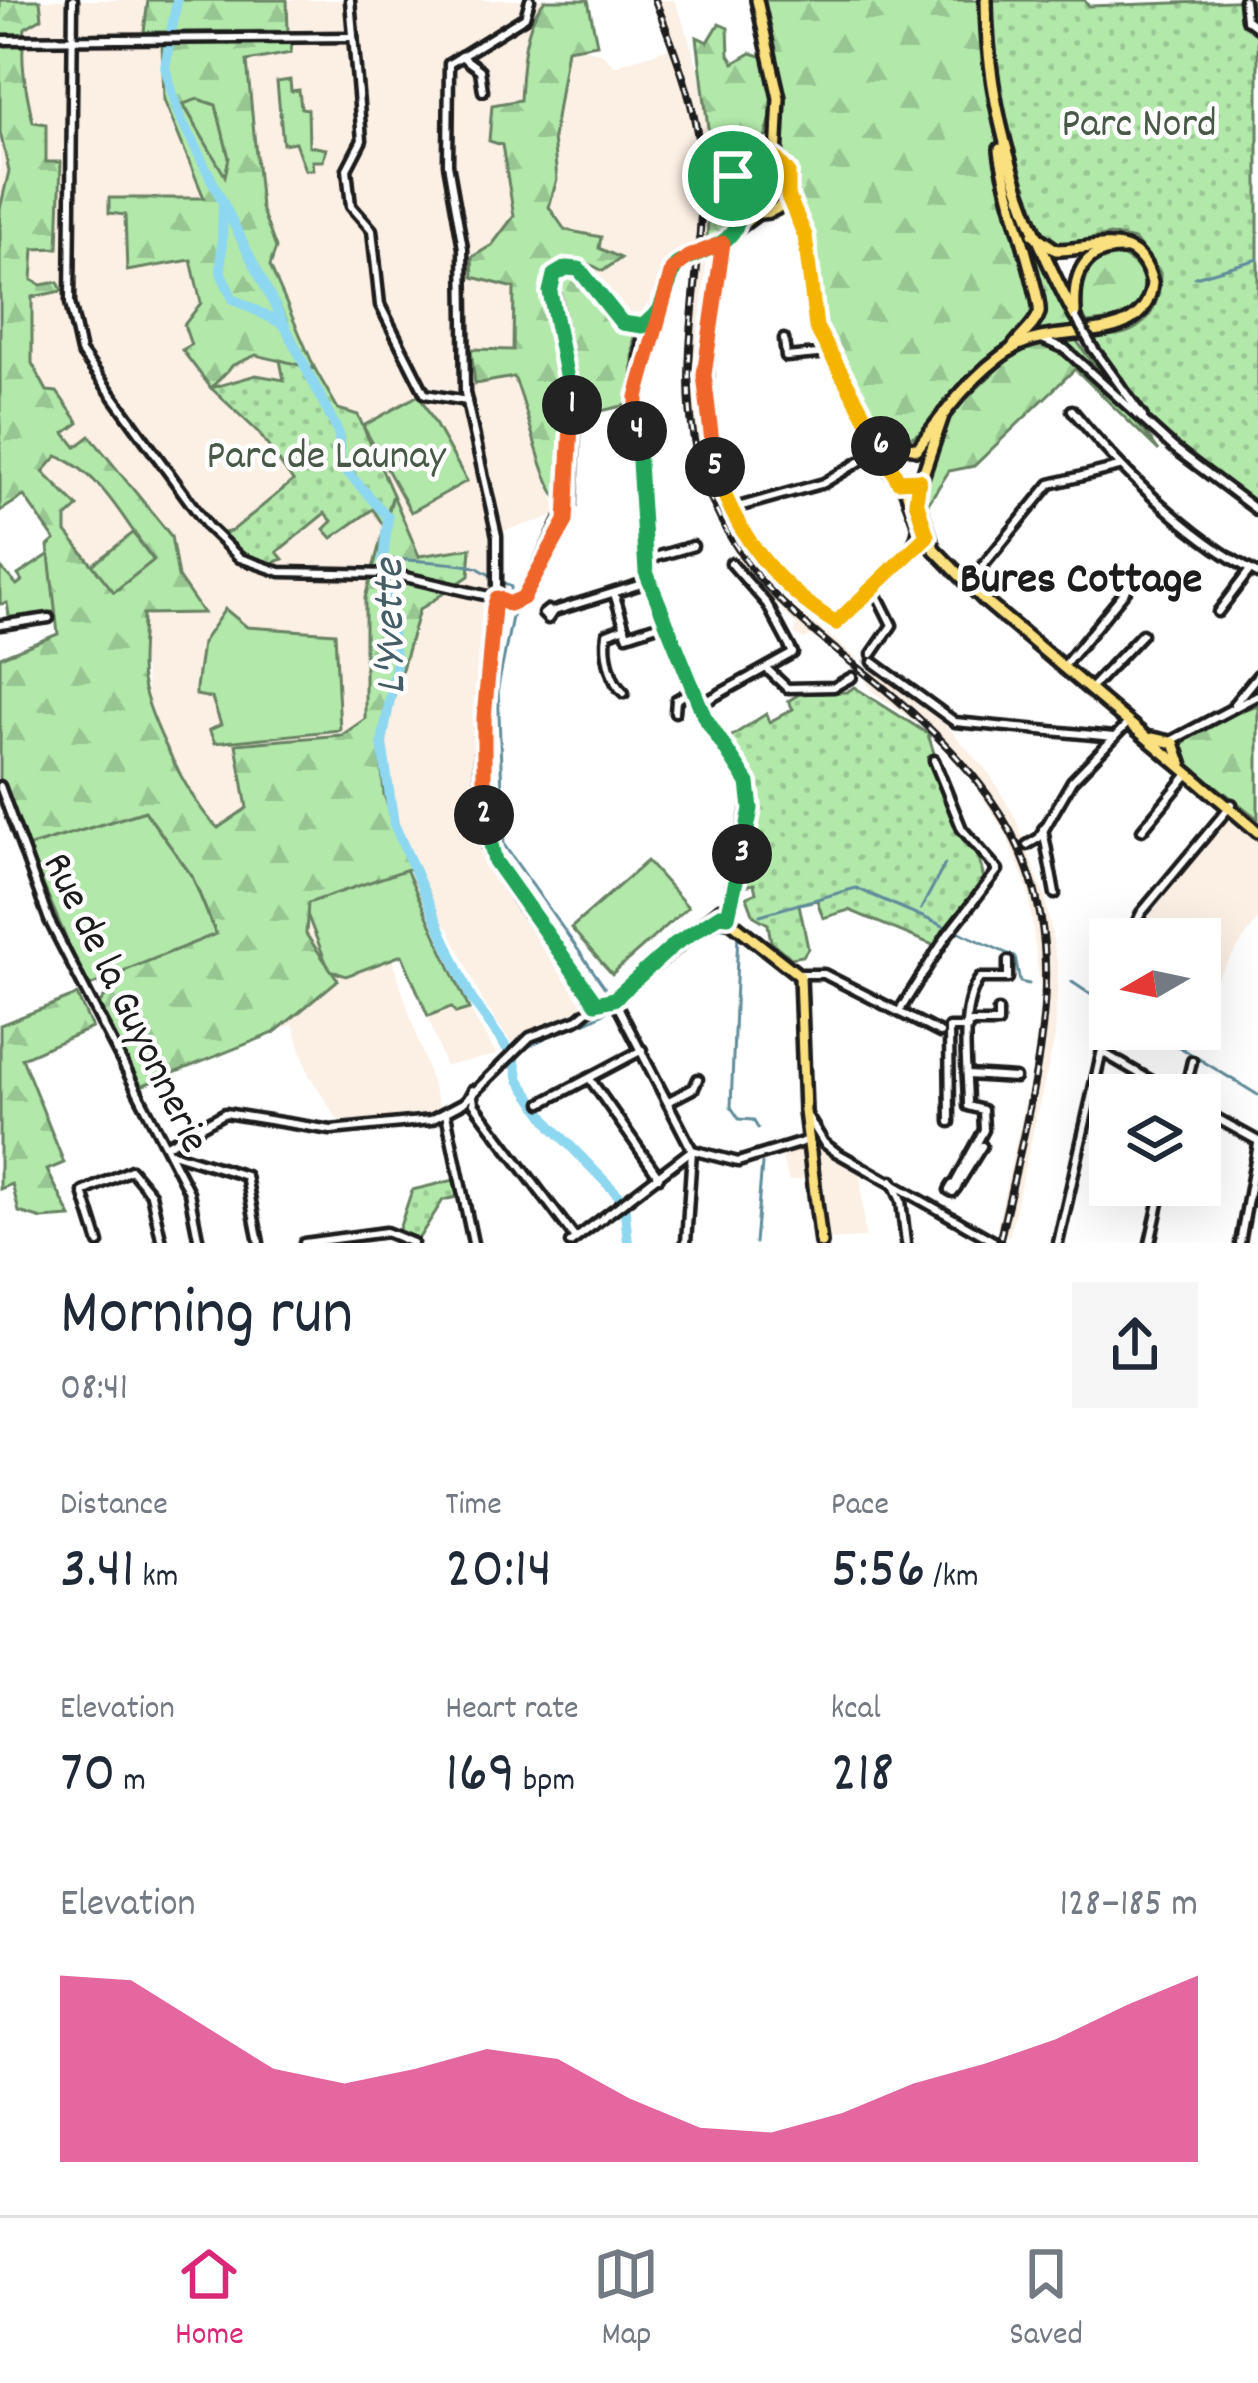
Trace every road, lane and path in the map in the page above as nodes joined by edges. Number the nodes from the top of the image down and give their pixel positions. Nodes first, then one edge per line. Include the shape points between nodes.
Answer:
1 (73, 0) edge
2 (350, 0) edge
3 (530, 0) edge
4 (757, 0) edge
5 (986, 0) edge
6 (1244, 0) edge
7 (1258, 28) edge
8 (353, 37) junction
9 (72, 39) junction
10 (0, 40) edge
11 (461, 56) junction
12 (483, 91) dead end
13 (776, 136) junction
14 (1001, 137) junction
15 (762, 155) junction
16 (776, 159) junction
17 (788, 196) junction
18 (740, 205) junction
19 (774, 211) junction
20 (758, 214) junction
21 (796, 220) junction
22 (736, 231) junction
23 (1033, 234) junction
24 (723, 243) junction
25 (1130, 249) junction
26 (659, 311) junction
27 (1076, 319) junction
28 (643, 326) junction
29 (1033, 338) junction
30 (784, 339) dead end
31 (1011, 350) junction
32 (828, 353) junction
33 (639, 385) junction
34 (466, 401) junction
35 (1072, 410) dead end
36 (944, 413) junction
37 (1148, 425) junction
38 (877, 440) junction
39 (900, 449) junction
40 (917, 449) junction
41 (926, 460) junction
42 (890, 461) junction
43 (859, 462) dead end
44 (1119, 467) junction
45 (919, 480) junction
46 (903, 483) junction
47 (731, 508) junction
48 (1258, 511) edge
49 (923, 529) junction
50 (693, 546) dead end
51 (909, 548) junction
52 (644, 560) junction
53 (731, 563) dead end
54 (1254, 572) edge
55 (1142, 580) dead end
56 (649, 583) junction
57 (967, 585) junction
58 (875, 591) junction
59 (614, 592) junction
60 (497, 598) junction
61 (551, 612) dead end
62 (1218, 612) dead end
63 (49, 618) dead end
64 (667, 622) junction
65 (0, 625) edge
66 (626, 631) junction
67 (1142, 634) dead end
68 (1063, 667) junction
69 (767, 669) junction
70 (1258, 675) edge
71 (852, 677) tunnel mouth
72 (694, 688) junction
73 (1090, 689) junction
74 (624, 693) dead end
75 (1258, 695) edge
76 (665, 698) dead end
77 (676, 700) junction
78 (701, 704) junction
79 (1232, 706) junction
80 (675, 712) dead end
81 (1129, 722) junction
82 (1114, 736) junction
83 (1170, 749) junction
84 (934, 760) dead end
85 (1186, 769) junction
86 (0, 786) edge
87 (1230, 806) junction
88 (1043, 829) junction
89 (1142, 830) dead end
90 (1258, 830) edge
91 (1027, 845) dead end
92 (1055, 894) dead end
93 (725, 913) junction
94 (1139, 918) edge
95 (1008, 961) dead end
96 (800, 974) junction
97 (614, 999) junction
98 (596, 1003) junction
99 (900, 1010) junction
100 (998, 1011) dead end
101 (968, 1025) junction
102 (940, 1034) dead end
103 (642, 1050) junction
104 (1102, 1052) joint
105 (1192, 1060) dead end
106 (1142, 1074) edge
107 (1187, 1074) edge
108 (968, 1075) junction
109 (1015, 1078) dead end
110 (590, 1079) junction
111 (698, 1079) dead end
112 (472, 1090) junction
113 (668, 1101) junction
114 (542, 1102) dead end
115 (463, 1103) junction
116 (473, 1104) junction
117 (968, 1106) junction
118 (949, 1107) junction
119 (446, 1114) junction
120 (1221, 1121) edge
121 (950, 1122) dead end
122 (813, 1138) junction
123 (1258, 1143) edge
124 (982, 1146) dead end
125 (169, 1149) junction
126 (692, 1150) junction
127 (1257, 1158) edge
128 (659, 1177) junction
129 (892, 1181) junction
130 (954, 1188) junction
131 (1158, 1206) edge
132 (940, 1207) junction
133 (573, 1240) edge
134 (99, 1243) edge
135 (161, 1243) edge
136 (199, 1243) edge
137 (259, 1243) edge
138 (304, 1243) edge
139 (413, 1243) edge
140 (473, 1243) edge
141 (686, 1243) edge
142 (820, 1243) edge
143 (906, 1243) edge
144 (997, 1243) edge
145 (1058, 1243) edge
146 (1150, 1243) edge
147 (1240, 1243) edge

1 - 9 street
2 - 8 street
3 - 11 street via 525,16
4 - 13 main road via 779,98
5 - 14 main road
6 - 7 street via 1246,19
8 - 9 street
8 - 34 street via 362,140 347,169 351,206 372,230 379,301 425,394
9 - 10 street
9 - 60 street via 70,302 81,352 214,535 240,559 280,572 392,574
11 - 12 street via 479,70
11 - 34 street via 446,76 448,164 463,250
13 - 15 main road
13 - 16 main road
14 - 23 main road
14 - 31 main road via 1010,203 1040,304
15 - 16 main road
15 - 18 main road via 736,169 732,191
16 - 17 main road via 788,172
17 - 19 main road
17 - 21 main road
18 - 20 main road
18 - 22 main road
19 - 20 main road
19 - 21 main road
20 - 22 main road
21 - 32 main road
22 - 24 main road
23 - 25 main road via 1056,250 1109,242
23 - 27 main road
24 - 26 main road, bridge via 672,270
24 - 47 street via 704,392 712,459
25 - 27 main road via 1101,251 1082,264
25 - 29 main road via 1152,283 1138,317 1115,328
26 - 28 main road
26 - 33 street
27 - 37 street, bridge
28 - 33 street
28 - 60 main road via 622,323 579,269 550,281 574,414 570,504 513,603
29 - 31 main road
29 - 37 street via 1065,349
30 - 32 street via 786,357
31 - 36 main road
32 - 38 main road
33 - 52 street
34 - 60 street via 496,529
35 - 44 street
36 - 40 main road
36 - 41 main road
37 - 48 street
38 - 39 main road
38 - 42 main road
39 - 40 main road
39 - 42 main road
40 - 41 main road
41 - 45 main road
42 - 46 main road
43 - 47 street via 824,483
44 - 54 street
44 - 57 street via 1051,483
45 - 46 main road
45 - 49 main road
46 - 49 main road
47 - 58 street via 788,590 836,623
49 - 51 street
49 - 51 street
49 - 57 main road
50 - 52 street
51 - 58 street
52 - 56 street
53 - 69 street via 767,604 793,653
54 - 62 street
55 - 68 street
56 - 59 street
56 - 64 street
57 - 68 main road
58 - 82 street via 892,622 873,658 955,722
59 - 61 street
59 - 66 street
60 - 98 main road via 484,718 488,842
63 - 65 street
64 - 66 street
64 - 72 street
66 - 74 street via 605,641
67 - 73 street
68 - 73 main road
69 - 71 street via 787,688 834,687
69 - 78 street
70 - 79 street
72 - 77 street
72 - 78 street
73 - 81 main road
75 - 79 street
76 - 77 street
77 - 80 street
78 - 93 street via 750,794
79 - 83 street
81 - 82 street
81 - 83 main road
82 - 88 street via 1072,781
83 - 85 main road
84 - 99 street via 962,829 998,870
85 - 87 main road
85 - 89 street
86 - 125 street, Rue de la Guyonnerie via 48,917
87 - 90 main road
87 - 94 street
88 - 91 street
88 - 92 street
93 - 96 main road
93 - 97 main road via 675,944
95 - 101 street via 1008,978 975,983
96 - 99 street via 824,974
96 - 122 main road
97 - 98 main road
97 - 103 street
98 - 112 street via 536,1033
99 - 102 street
100 - 101 street via 998,1023
101 - 108 street
101 - 118 street via 949,1028
103 - 110 street
103 - 113 street
104 - 106 street
104 - 145 street
105 - 107 street
108 - 109 street
108 - 117 street
110 - 114 street
110 - 128 street
111 - 113 street
112 - 115 street
112 - 116 street
113 - 126 street
115 - 116 street
115 - 119 street
116 - 133 street
117 - 118 street
117 - 130 street via 983,1110 983,1130
118 - 121 street
119 - 125 street via 331,1130 225,1113
119 - 140 street
120 - 123 street
122 - 126 street via 738,1162
122 - 129 street
122 - 142 main road
123 - 127 street
124 - 130 street
125 - 136 street, Rue de la Guyonnerie
125 - 137 street via 246,1176
126 - 128 street
126 - 141 street
127 - 147 street
128 - 133 street
129 - 132 street
129 - 143 street
130 - 132 street
131 - 146 street
132 - 144 street
134 - 135 street via 83,1192 131,1170 151,1193
138 - 139 street via 386,1232

